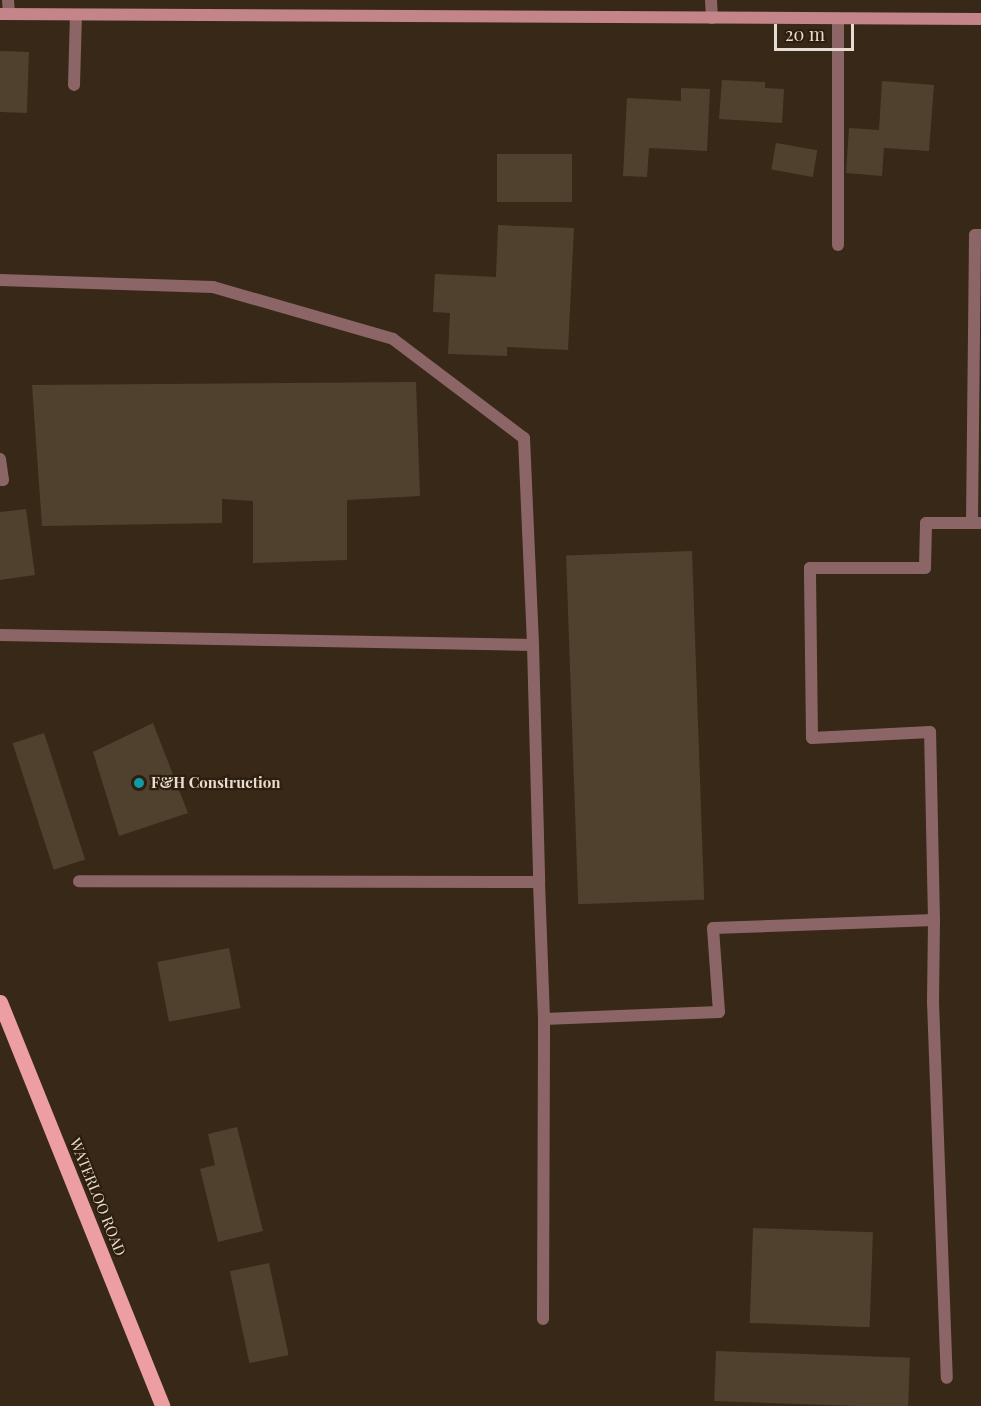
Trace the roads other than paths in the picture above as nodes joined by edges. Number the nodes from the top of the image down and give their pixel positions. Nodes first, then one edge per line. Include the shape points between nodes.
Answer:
1 (8, 0) edge
2 (711, 0) edge
3 (4, 14) edge
4 (76, 15) junction
5 (712, 18) junction
6 (838, 19) junction
7 (981, 19) edge
8 (74, 85) dead end
9 (981, 235) edge
10 (838, 245) dead end
11 (0, 280) edge
12 (0, 459) edge
13 (0, 480) edge
14 (976, 524) edge
15 (0, 635) edge
16 (532, 645) junction
17 (79, 881) dead end
18 (539, 882) junction
19 (934, 920) junction
20 (0, 1002) edge
21 (544, 1019) junction
22 (543, 1319) dead end
23 (947, 1378) dead end
24 (162, 1406) edge

1 - 3 street
2 - 5 street
3 - 4 street
4 - 5 street
4 - 8 street
5 - 6 street
6 - 7 street
6 - 10 street
9 - 14 street via 975,235
11 - 16 street via 213,288 393,339 524,438
12 - 13 street
14 - 19 street via 926,523 925,568 810,568 812,738 930,732
15 - 16 street
16 - 18 street
17 - 18 street
18 - 21 street
19 - 21 street via 713,928 719,1012
19 - 23 street via 933,1002
20 - 24 main road, WATERLOO ROAD
21 - 22 street

